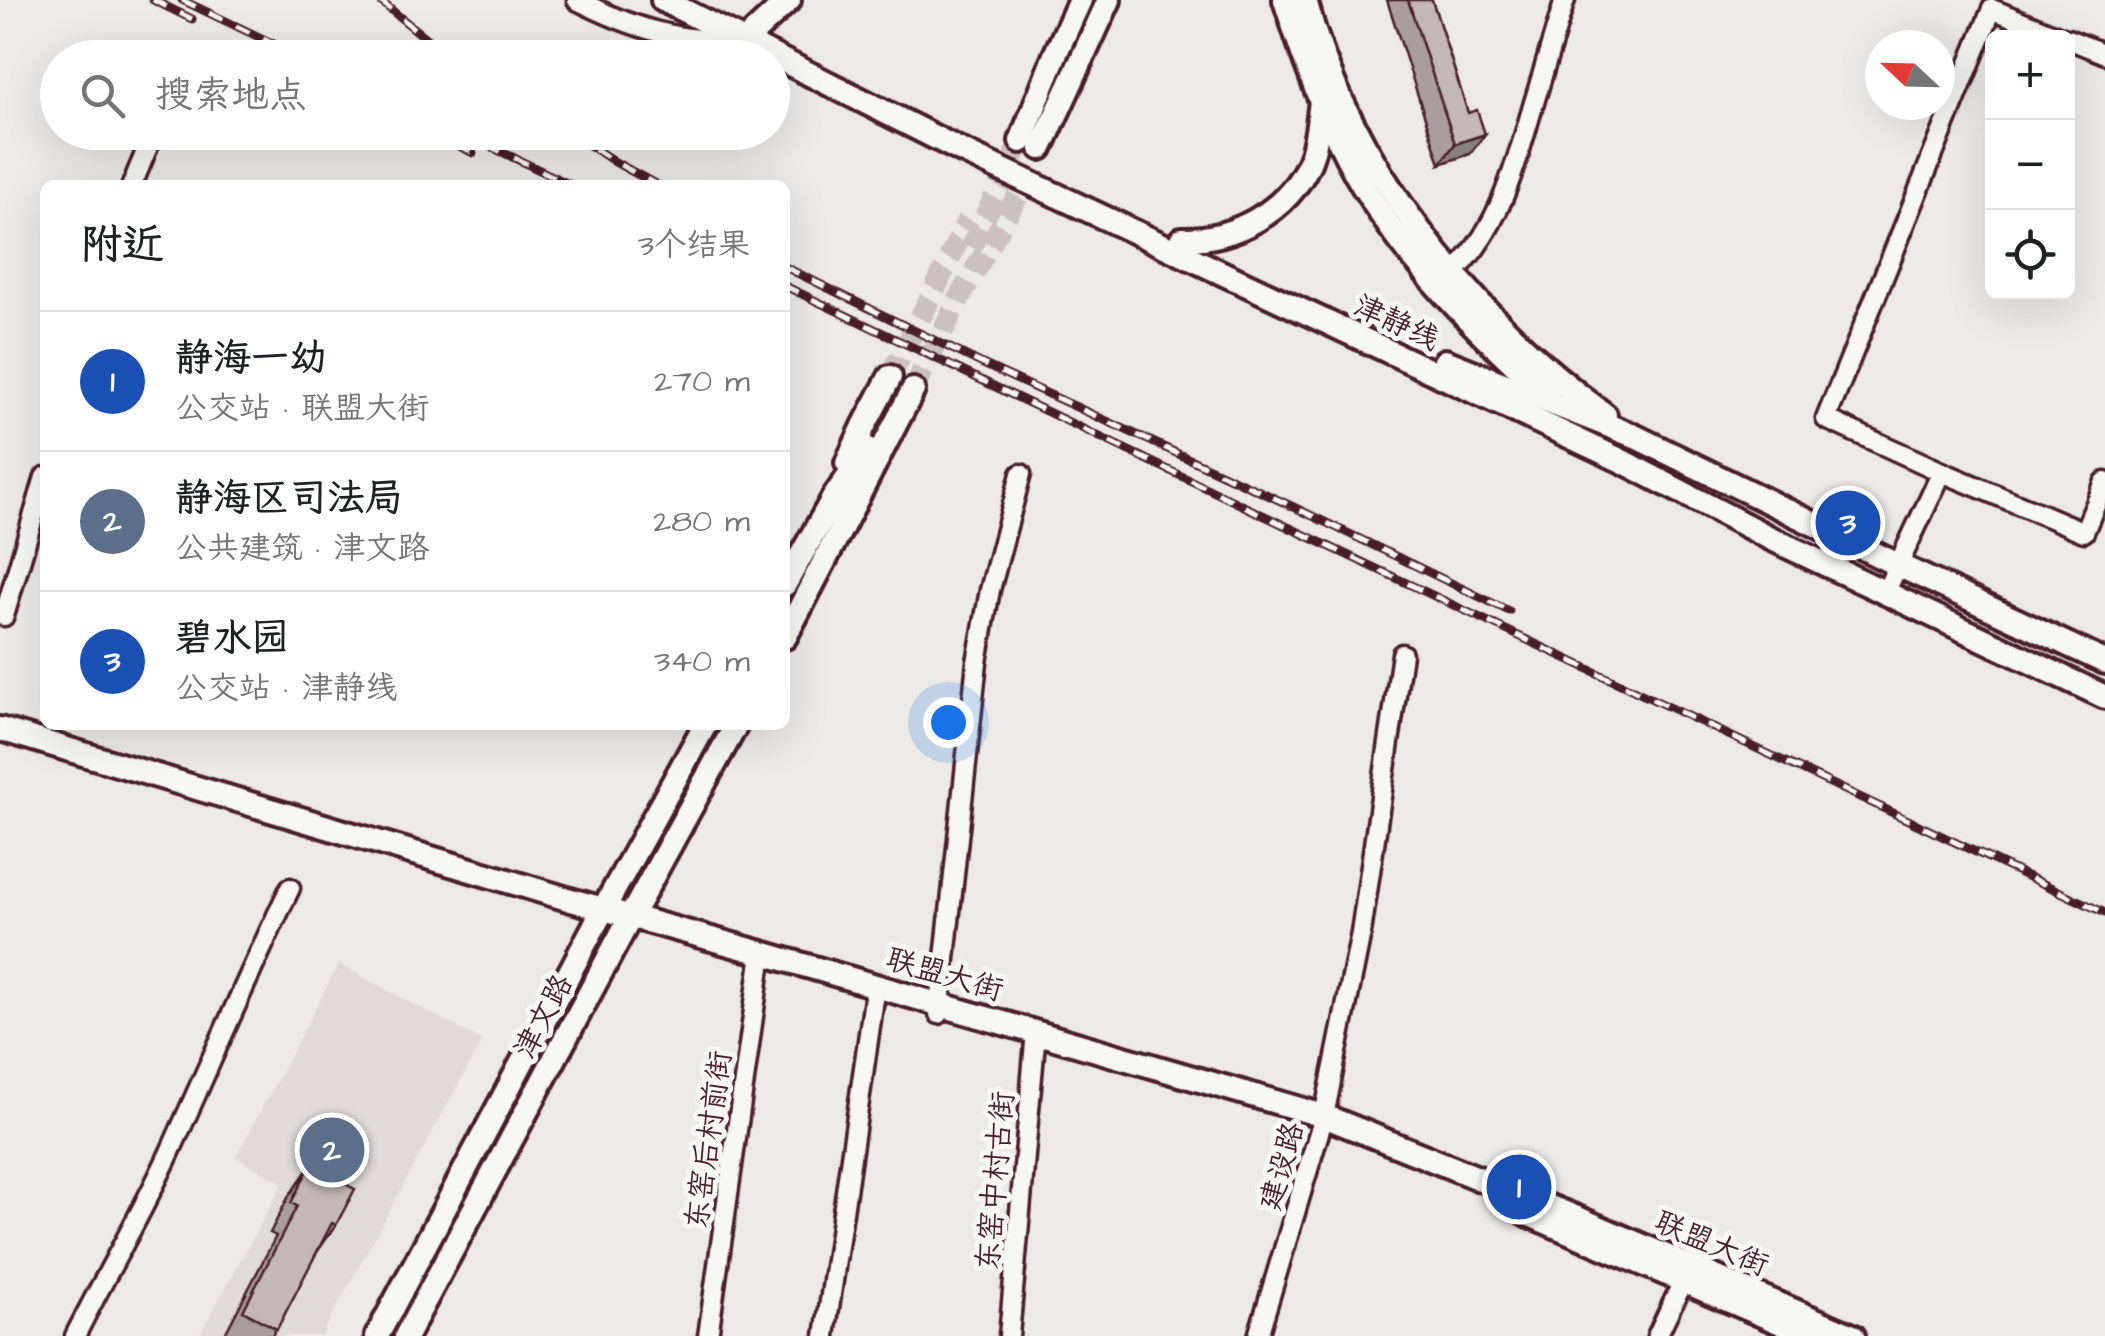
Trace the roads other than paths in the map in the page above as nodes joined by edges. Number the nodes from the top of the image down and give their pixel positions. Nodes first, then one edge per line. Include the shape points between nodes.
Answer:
1 (578, 0) edge
2 (663, 0) edge
3 (694, 0) edge
4 (1080, 0) edge
5 (1109, 0) edge
6 (1285, 0) edge
7 (1304, 0) edge
8 (1565, 0) edge
9 (781, 2) edge
10 (2045, 30) edge
11 (752, 36) junction
12 (700, 40) edge
13 (727, 40) edge
14 (760, 40) edge
15 (2075, 42) edge
16 (2105, 54) edge
17 (790, 55) edge
18 (1323, 63) junction
19 (1320, 100) junction
20 (146, 150) edge
21 (134, 180) edge
22 (1058, 189) junction
23 (1182, 238) junction
24 (1446, 279) junction
25 (1562, 408) junction
26 (1632, 435) junction
27 (1622, 461) junction
28 (1942, 472) junction
29 (1021, 474) dead end
30 (2105, 482) edge
31 (40, 494) edge
32 (1898, 565) junction
33 (790, 575) edge
34 (1884, 593) junction
35 (4, 616) dead end
36 (790, 628) edge
37 (1402, 654) dead end
38 (2105, 662) edge
39 (2105, 697) edge
40 (0, 729) edge
41 (702, 730) edge
42 (733, 730) edge
43 (0, 737) edge
44 (290, 888) dead end
45 (601, 914) junction
46 (628, 921) junction
47 (761, 958) junction
48 (875, 990) junction
49 (940, 1009) junction
50 (1036, 1036) junction
51 (1324, 1124) junction
52 (1687, 1274) junction
53 (75, 1336) edge
54 (377, 1336) edge
55 (406, 1336) edge
56 (708, 1336) edge
57 (826, 1336) edge
58 (1008, 1336) edge
59 (1258, 1336) edge
60 (1268, 1336) edge
61 (1657, 1336) edge
62 (1811, 1336) edge
63 (1853, 1336) edge

1 - 12 street via 666,35
2 - 11 main road, 津静线
3 - 11 main road, 津静线
4 - 5 main road via 1023,141
6 - 19 main road
7 - 18 main road
8 - 24 street via 1510,180 1483,236
9 - 11 main road
10 - 28 street via 1992,9 1826,419
11 - 13 street
11 - 14 main road, 津静线
15 - 16 street
17 - 22 main road, 津静线
18 - 19 main road
18 - 24 main road
19 - 23 main road via 1309,164 1286,198 1237,231
19 - 24 main road via 1363,187 1408,251
20 - 21 street
22 - 23 main road, 津静线
22 - 27 main road, 津静线
23 - 25 main road, 津静线
24 - 25 main road via 1470,322
24 - 26 main road
25 - 26 main road, 津静线
25 - 27 main road
26 - 32 main road, 津静线
27 - 34 main road, 津静线
28 - 30 street via 2084,532
28 - 32 street
29 - 49 street via 977,662
31 - 35 street
32 - 34 street
32 - 38 main road, 津静线
33 - 36 main road via 908,387 893,461
34 - 39 main road, 津静线
37 - 51 street via 1361,934
40 - 45 main road
41 - 45 main road, 津文路
42 - 46 main road, 津文路
43 - 45 main road
44 - 53 street via 162,1169
45 - 46 main road
45 - 54 main road, 津文路
46 - 47 main road
46 - 55 main road, 津文路
47 - 48 main road
47 - 56 street, 东窑后村前街
48 - 49 main road
48 - 57 street
49 - 50 main road
50 - 51 main road
50 - 58 street, 东窑中村古街
51 - 52 main road
51 - 59 street, 建设路
51 - 60 street, 建设路 via 1324,1154
52 - 61 street
52 - 62 main road
52 - 63 main road, 联盟大街

